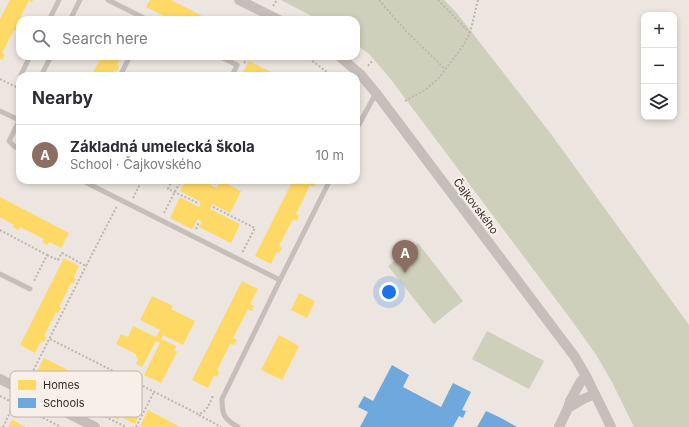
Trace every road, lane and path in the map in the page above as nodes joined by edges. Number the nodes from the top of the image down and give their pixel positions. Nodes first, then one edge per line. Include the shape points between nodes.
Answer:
1 (59, 0) edge
2 (80, 0) edge
3 (108, 0) edge
4 (239, 0) edge
5 (379, 0) edge
6 (438, 0) edge
7 (478, 0) edge
8 (51, 16) edge
9 (72, 16) edge
10 (140, 16) edge
11 (271, 16) edge
12 (470, 33) junction
13 (28, 60) edge
14 (49, 60) edge
15 (128, 60) edge
16 (227, 60) edge
17 (311, 60) edge
18 (344, 60) edge
19 (445, 69) junction
20 (22, 72) edge
21 (43, 72) edge
22 (122, 72) edge
23 (234, 72) edge
24 (327, 72) edge
25 (358, 72) edge
26 (360, 74) edge
27 (0, 79) edge
28 (16, 87) edge
29 (376, 93) junction
30 (405, 101) dead end
31 (0, 110) edge
32 (16, 118) edge
33 (360, 123) edge
34 (16, 128) edge
35 (16, 147) edge
36 (89, 184) edge
37 (140, 184) edge
38 (170, 184) edge
39 (179, 184) edge
40 (328, 184) edge
41 (175, 192) junction
42 (120, 200) junction
43 (198, 203) dead end
44 (129, 204) junction
45 (213, 207) dead end
46 (160, 219) junction
47 (0, 230) edge
48 (47, 255) junction
49 (239, 259) junction
50 (86, 266) junction
51 (0, 274) edge
52 (280, 280) junction
53 (30, 289) joint
54 (50, 339) junction
55 (34, 371) edge
56 (113, 371) edge
57 (586, 376) junction
58 (0, 379) edge
59 (10, 384) edge
60 (142, 386) edge
61 (154, 392) junction
62 (595, 394) junction
63 (0, 396) edge
64 (213, 396) dead end
65 (10, 401) edge
66 (568, 408) junction
67 (10, 412) edge
68 (198, 414) junction
69 (142, 415) edge
70 (41, 417) edge
71 (75, 417) edge
72 (106, 417) edge
73 (141, 417) edge
74 (3, 427) edge
75 (61, 427) edge
76 (95, 427) edge
77 (126, 427) edge
78 (136, 427) edge
79 (221, 427) edge
80 (238, 427) edge
81 (559, 427) edge
82 (611, 427) edge

1 - 8 lane
2 - 9 lane
3 - 10 lane
4 - 11 street
5 - 19 path
6 - 12 path
7 - 12 path
12 - 19 path
13 - 20 lane
14 - 21 lane
15 - 22 lane
16 - 23 lane via 237,65
17 - 24 path
18 - 25 street, Čajkovského
19 - 30 path via 425,90
26 - 29 street, Čajkovského
27 - 28 path
29 - 33 lane
29 - 57 street, Čajkovského via 575,357
31 - 32 lane
34 - 35 lane via 9,141
36 - 42 lane
37 - 44 path
38 - 41 path via 168,189
39 - 41 path
40 - 52 lane
41 - 43 path
41 - 46 path
42 - 44 lane
42 - 50 path
44 - 46 lane
45 - 49 path via 255,228
46 - 49 lane
47 - 48 path
48 - 50 path via 58,260 62,253
48 - 53 path
49 - 52 lane
50 - 54 path
51 - 53 lane
52 - 80 lane via 222,399 222,412 229,422
54 - 55 path
54 - 56 path
57 - 62 street, Čajkovského
57 - 66 street
58 - 59 street
60 - 61 path
61 - 68 path
61 - 69 path
62 - 66 street
62 - 82 street, Čajkovského
63 - 65 path
64 - 68 path via 207,410
66 - 81 street
67 - 74 path
68 - 79 path
70 - 75 path
71 - 76 street
72 - 77 path
73 - 78 path

